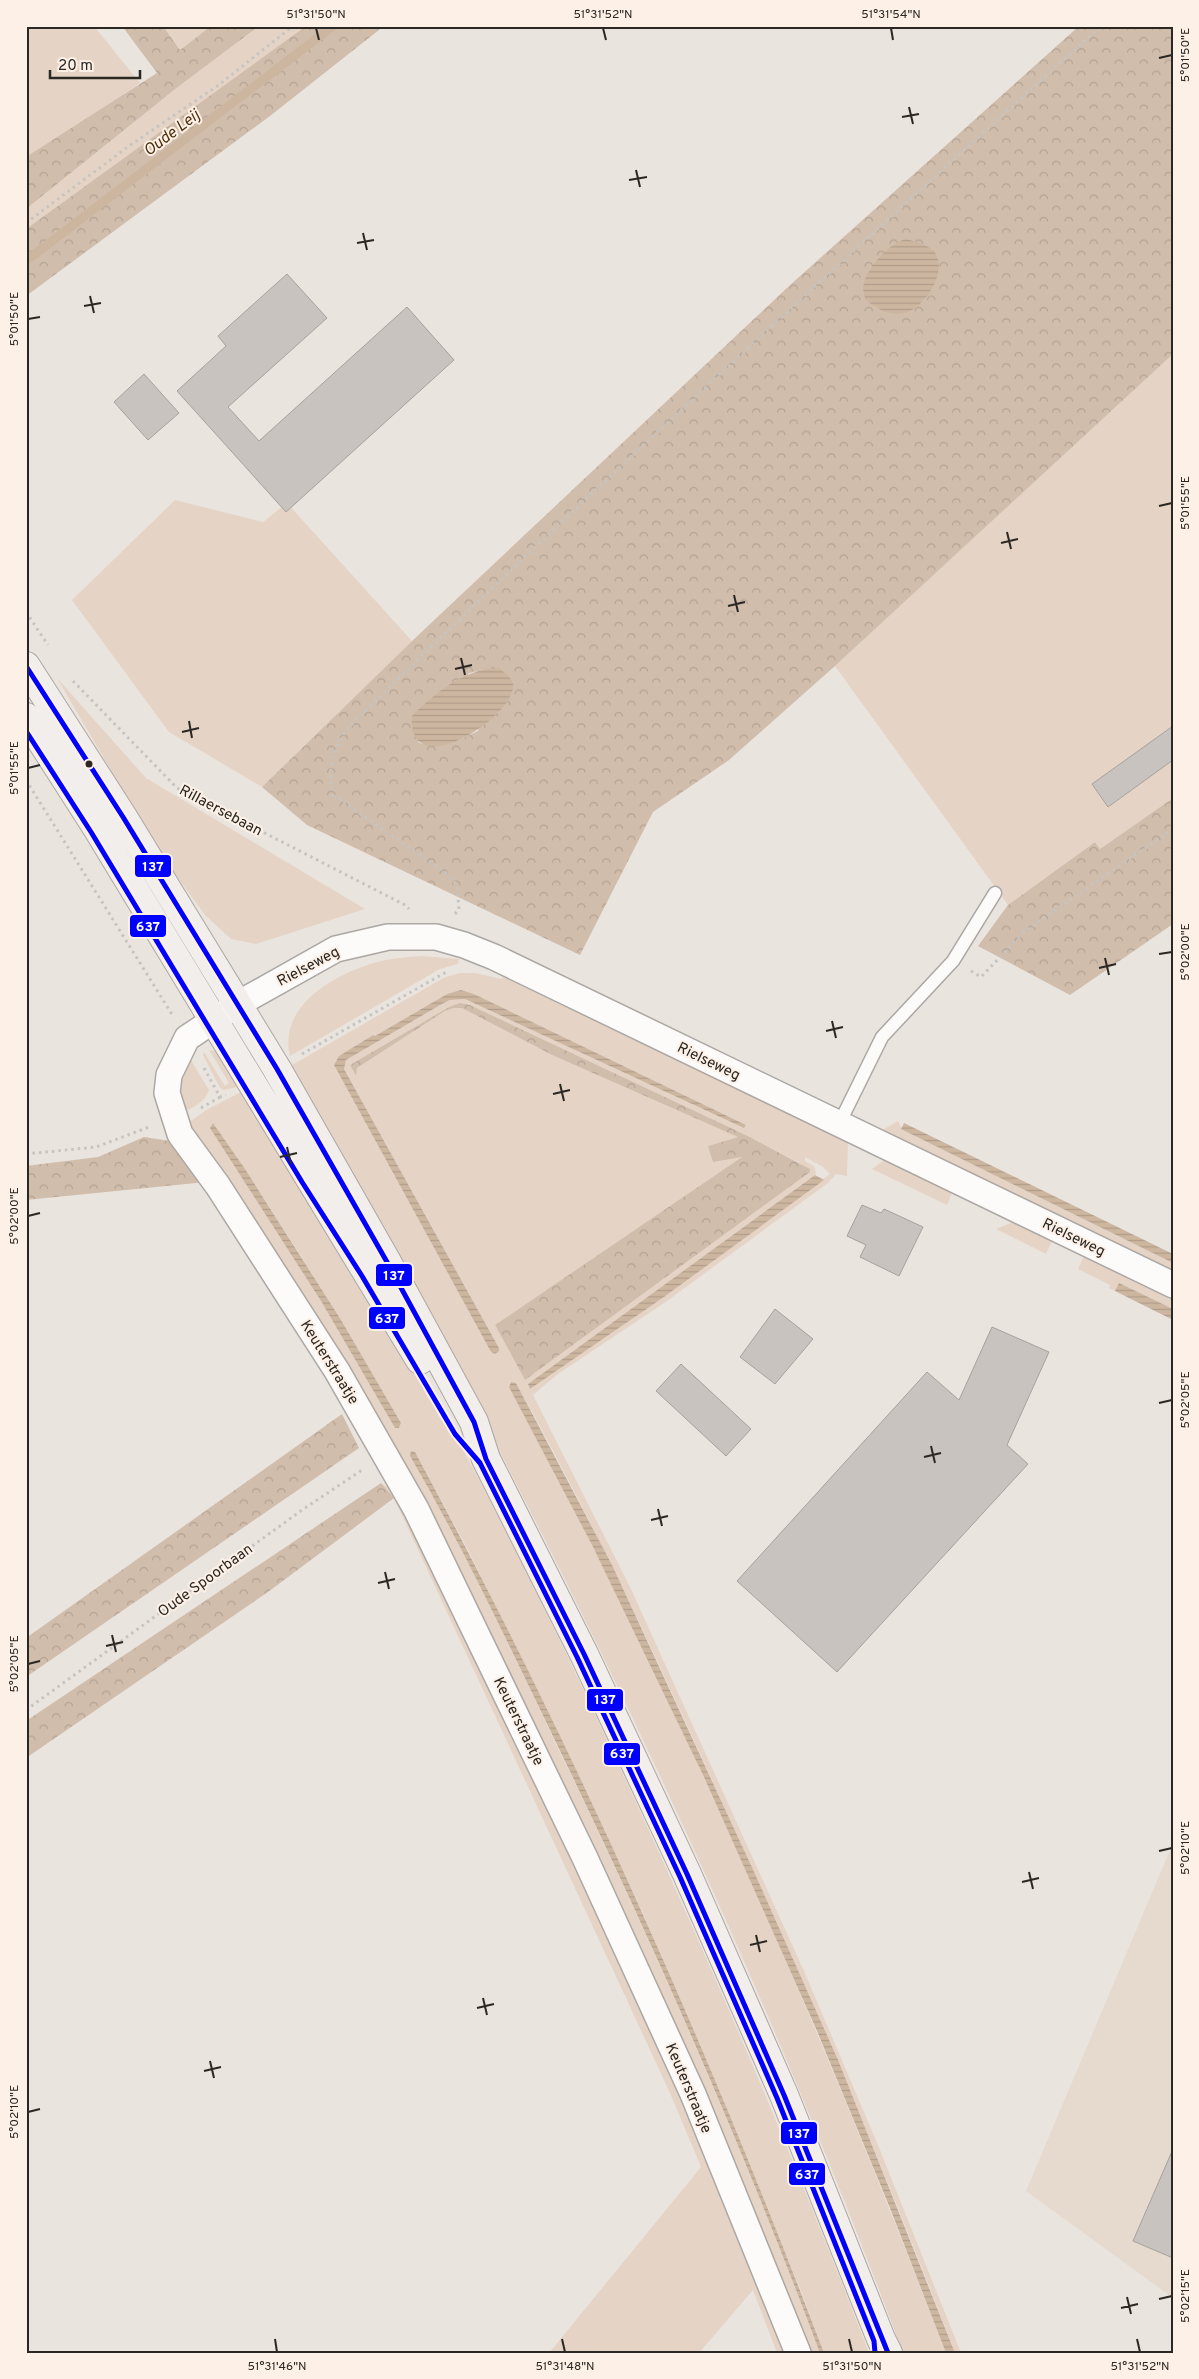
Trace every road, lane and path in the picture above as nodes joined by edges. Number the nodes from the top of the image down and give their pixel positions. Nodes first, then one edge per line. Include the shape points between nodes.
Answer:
1 (293, 26) edge
2 (1101, 26) edge
3 (26, 223) edge
4 (26, 612) edge
5 (51, 649) dead end
6 (26, 666) edge
7 (71, 679) dead end
8 (26, 717) edge
9 (26, 780) edge
10 (1173, 828) edge
11 (995, 893) dead end
12 (436, 937) junction
13 (953, 961) junction
14 (451, 970) dead end
15 (238, 1004) junction
16 (214, 1020) junction
17 (187, 1038) junction
18 (277, 1069) junction
19 (252, 1084) junction
20 (175, 1122) junction
21 (839, 1124) junction
22 (26, 1154) edge
23 (1173, 1285) edge
24 (386, 1455) junction
25 (486, 1459) junction
26 (26, 1710) edge
27 (884, 2348) edge
28 (798, 2353) edge

1 - 3 path via 220,84 129,146
2 - 12 path via 689,403 346,730 331,764 333,795 446,873 457,885 459,909
4 - 5 path
6 - 15 street
7 - 12 path, Rillaersebaan via 176,788 405,904
8 - 16 street
9 - 17 path
10 - 13 path via 1024,932 981,977
11 - 13 lane
12 - 15 street, Rielseweg via 388,937 336,948
12 - 21 street, Rielseweg via 494,957
13 - 21 lane via 882,1037
14 - 18 path via 442,972
15 - 16 street, Rielseweg
15 - 18 street
16 - 17 street, Rielseweg
16 - 19 street
17 - 19 path via 220,1097
17 - 20 street, Keuterstraatje via 169,1075 167,1094
18 - 25 street via 474,1422
19 - 25 street via 461,1430
20 - 22 path via 152,1126 96,1147
20 - 24 street, Keuterstraatje via 337,1371
21 - 23 street, Rielseweg
24 - 26 path, Oude Spoorbaan via 302,1510
24 - 28 street, Keuterstraatje via 453,1583 589,1867 693,2094
25 - 27 street via 584,1654 687,1874 784,2095

